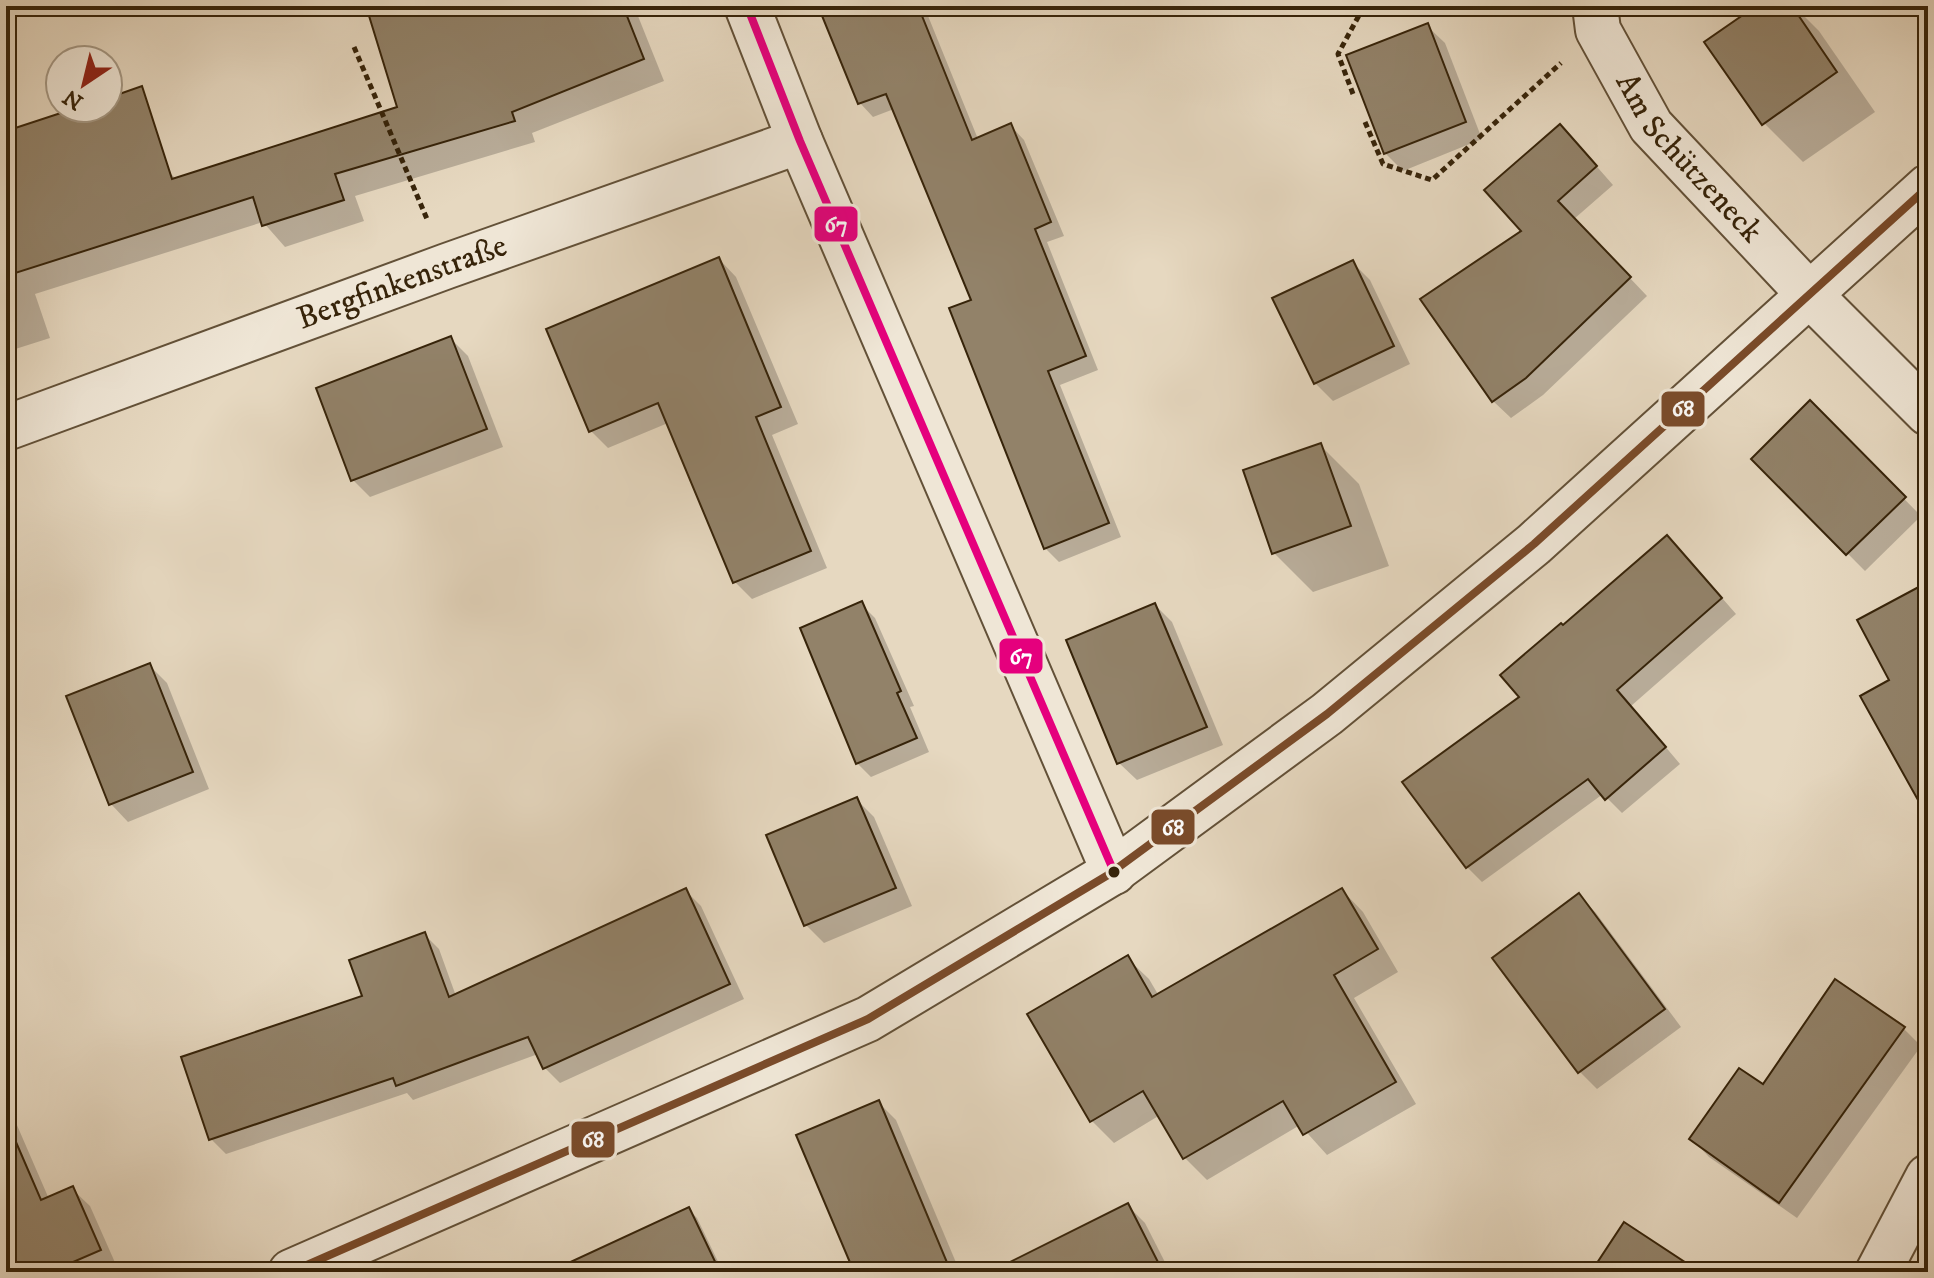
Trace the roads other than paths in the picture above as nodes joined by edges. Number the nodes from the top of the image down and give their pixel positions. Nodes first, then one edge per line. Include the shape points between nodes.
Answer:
1 (747, 6) edge
2 (1596, 18) edge
3 (800, 141) junction
4 (1928, 187) edge
5 (1810, 295) junction
6 (1928, 413) edge
7 (6, 428) edge
8 (1114, 872) junction
9 (1928, 1177) edge
10 (291, 1272) edge
11 (1878, 1272) edge

1 - 3 street
2 - 5 street, Am Schützeneck via 1651,126
3 - 7 street, Bergfinkenstraße
3 - 8 street
4 - 5 street
5 - 6 street, Am Schützeneck
5 - 8 street via 1479,590 1327,714
8 - 10 street via 868,1019
9 - 11 street

